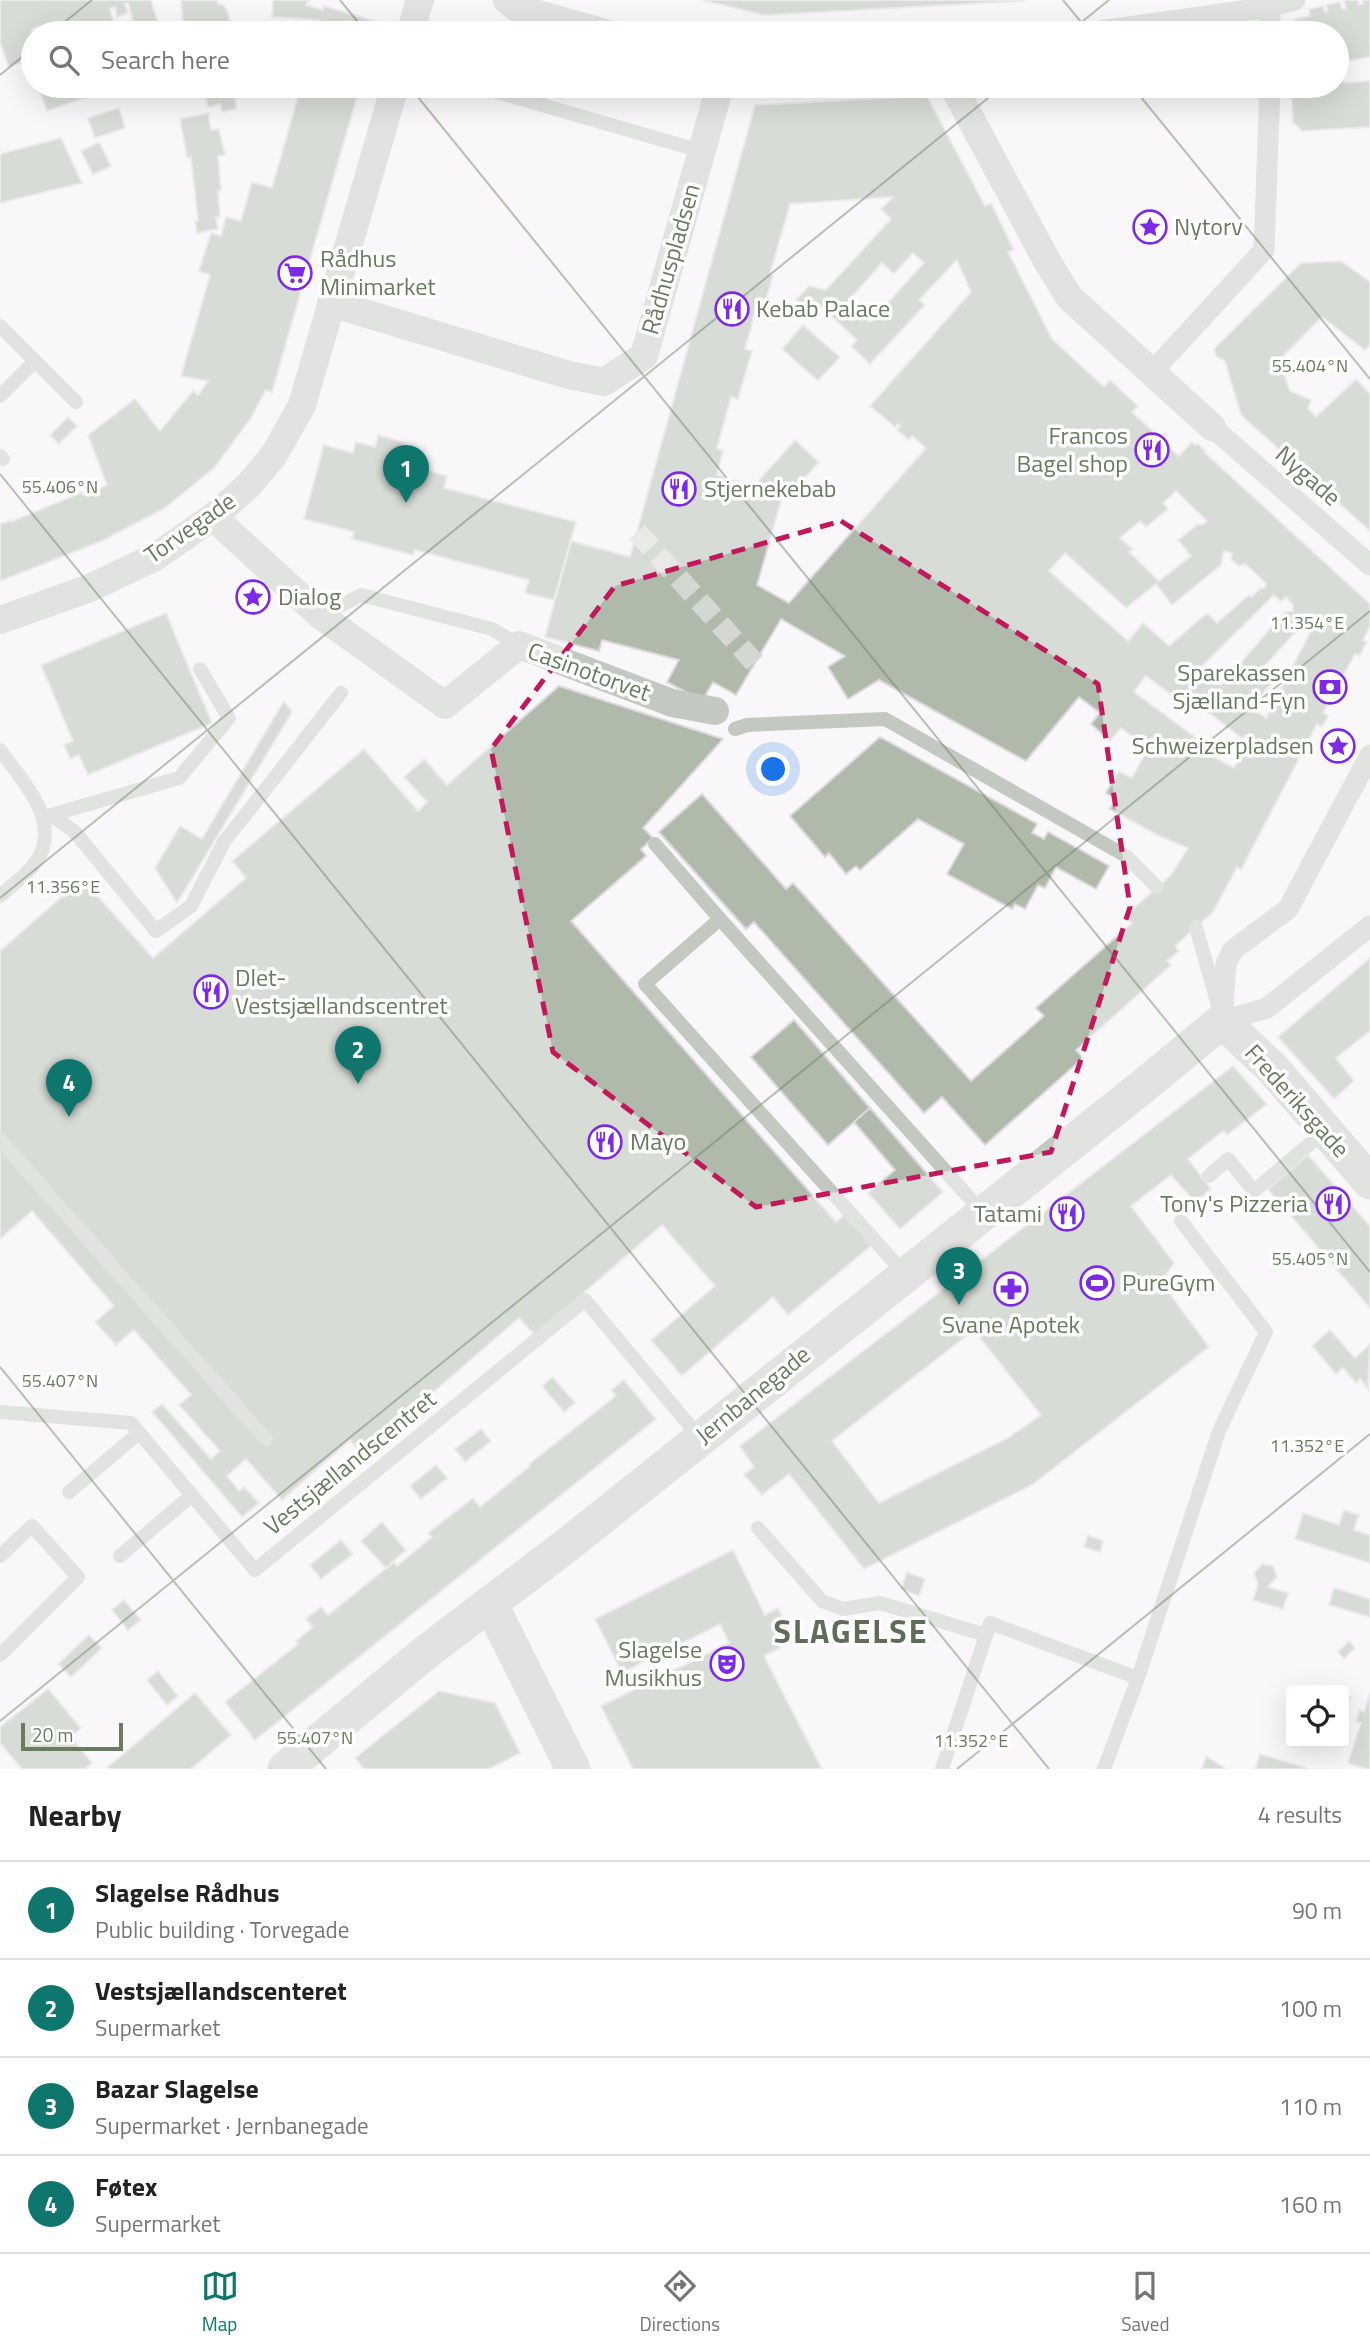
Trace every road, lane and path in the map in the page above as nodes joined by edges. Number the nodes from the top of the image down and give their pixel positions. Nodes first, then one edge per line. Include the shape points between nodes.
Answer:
1 (420, 0) edge
2 (507, 0) edge
3 (1295, 0) edge
4 (1270, 8) junction
5 (414, 21) edge
6 (563, 21) edge
7 (1174, 21) edge
8 (1270, 21) edge
9 (391, 98) edge
10 (518, 98) edge
11 (716, 98) edge
12 (959, 98) edge
13 (1270, 98) edge
14 (701, 150) junction
15 (331, 303) junction
16 (0, 327) edge
17 (35, 361) junction
18 (1152, 372) junction
19 (0, 396) edge
20 (76, 402) dead end
21 (1212, 428) joint
22 (213, 517) junction
23 (1370, 565) edge
24 (321, 616) junction
25 (0, 620) edge
26 (519, 645) junction
27 (200, 669) dead end
28 (341, 693) dead end
29 (725, 720) joint
30 (0, 750) edge
31 (1370, 755) edge
32 (47, 816) junction
33 (655, 844) dead end
34 (1157, 887) dead end
35 (0, 896) edge
36 (720, 919) junction
37 (1370, 926) edge
38 (1196, 927) dead end
39 (1222, 1021) junction
40 (1325, 1131) junction
41 (0, 1140) edge
42 (1209, 1175) dead end
43 (1370, 1182) edge
44 (983, 1213) junction
45 (1181, 1221) dead end
46 (905, 1274) junction
47 (0, 1412) edge
48 (139, 1433) junction
49 (266, 1438) dead end
50 (700, 1438) junction
51 (68, 1492) dead end
52 (191, 1496) junction
53 (758, 1528) dead end
54 (0, 1556) edge
55 (120, 1556) dead end
56 (490, 1603) junction
57 (986, 1635) junction
58 (0, 1655) edge
59 (1138, 1678) junction
60 (285, 1769) edge
61 (573, 1769) edge
62 (942, 1769) edge
63 (1104, 1769) edge

1 - 5 street
2 - 6 street via 517,8
3 - 4 street
4 - 7 street
4 - 8 street
9 - 15 street
10 - 14 lane
11 - 14 street, Rådhuspladsen
12 - 18 street via 1069,297
13 - 18 street via 1264,250
14 - 15 street, Rådhuspladsen via 644,356 604,382
15 - 22 street, Torvegade via 302,405 274,454 248,486
16 - 17 lane
17 - 19 lane
17 - 20 lane
18 - 21 street
21 - 23 street, Nygade
22 - 24 street, Casinotorvet
22 - 25 street, Torvegade via 155,557 90,588
24 - 26 lane via 361,595 492,629
24 - 26 street, Casinotorvet via 446,705
26 - 29 street, Casinotorvet
27 - 32 lane via 229,718 179,778
28 - 32 lane via 225,842 191,906 156,931 75,832
29 - 34 lane, Casinotorvet via 747,725 885,719 1126,856
30 - 32 lane
31 - 39 street via 1287,909 1233,950 1226,963
32 - 35 lane via 40,855
33 - 36 lane
36 - 44 lane
36 - 46 lane via 645,984
37 - 39 street via 1267,1008
38 - 39 lane
39 - 40 street, Frederiksgade via 1272,1068
39 - 44 street, Jernbanegade
40 - 42 lane via 1254,1191 1228,1159
40 - 43 street, Frederiksgade
41 - 49 lane
44 - 46 street, Jernbanegade
45 - 59 lane via 1266,1332 1219,1431
46 - 50 street, Jernbanegade
47 - 48 lane, Vestsjællandscentret via 131,1423
48 - 51 lane
48 - 52 lane, Vestsjællandscentret
50 - 52 lane, Vestsjællandscentret via 585,1300 255,1570
50 - 56 street, Jernbanegade
52 - 55 lane
53 - 57 lane via 822,1601 843,1609 880,1603
54 - 58 lane via 32,1527 78,1577
56 - 60 street, Jernbanegade
56 - 61 street
57 - 59 lane via 990,1623
57 - 62 lane
59 - 63 lane

